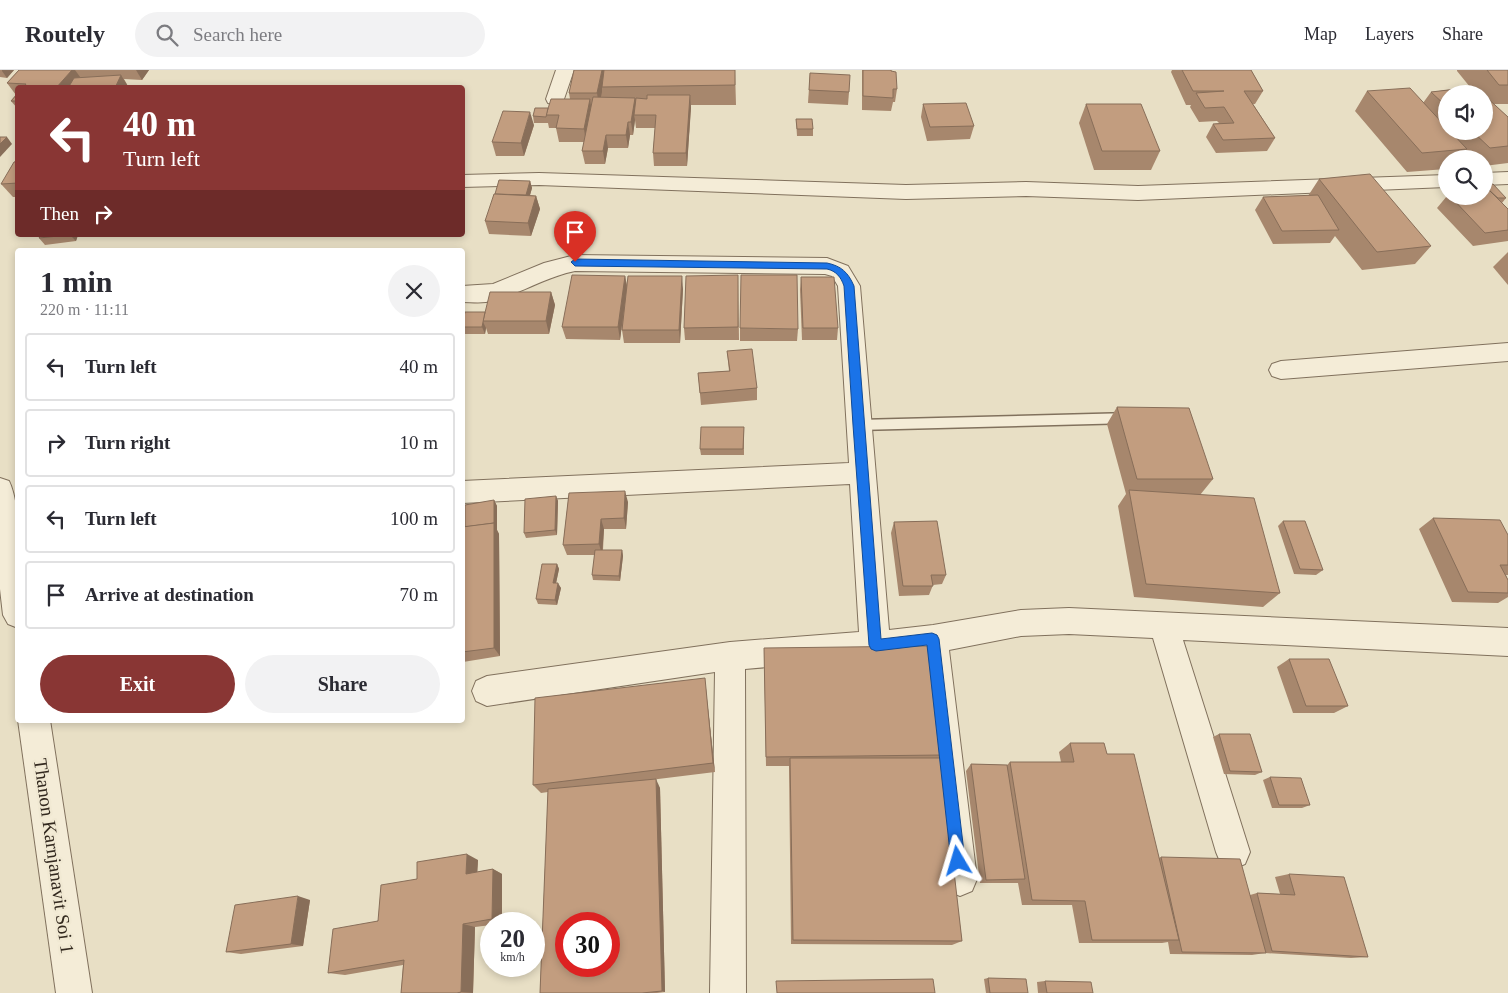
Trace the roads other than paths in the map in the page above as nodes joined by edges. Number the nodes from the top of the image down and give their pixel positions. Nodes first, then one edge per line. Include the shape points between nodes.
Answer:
1 (564, 70) edge
2 (555, 99) edge
3 (1508, 178) edge
4 (1493, 179) edge
5 (1438, 180) edge
6 (465, 181) edge
7 (465, 294) edge
8 (1508, 352) edge
9 (1281, 370) dead end
10 (1143, 418) edge
11 (858, 425) junction
12 (863, 473) junction
13 (0, 489) edge
14 (465, 492) edge
15 (14, 563) edge
16 (15, 576) edge
17 (1164, 626) junction
18 (932, 639) junction
19 (1508, 642) edge
20 (876, 645) junction
21 (730, 656) junction
22 (487, 691) dead end
23 (34, 723) edge
24 (1233, 852) dead end
25 (960, 879) dead end
26 (74, 993) edge
27 (728, 993) edge

1 - 2 street
3 - 4 street
5 - 6 street via 1138,192 1026,188 906,192 539,179
7 - 11 street via 485,294 555,266 575,262 835,268 845,276 849,286
8 - 9 street
10 - 11 lane
11 - 12 street
12 - 14 street
12 - 20 street
13 - 15 street
15 - 16 street
17 - 18 street via 1034,622
17 - 19 street
17 - 24 street
18 - 20 street
18 - 25 street
20 - 21 street
21 - 22 street
21 - 27 street
23 - 26 street, Thanon Karnjanavit Soi 1

